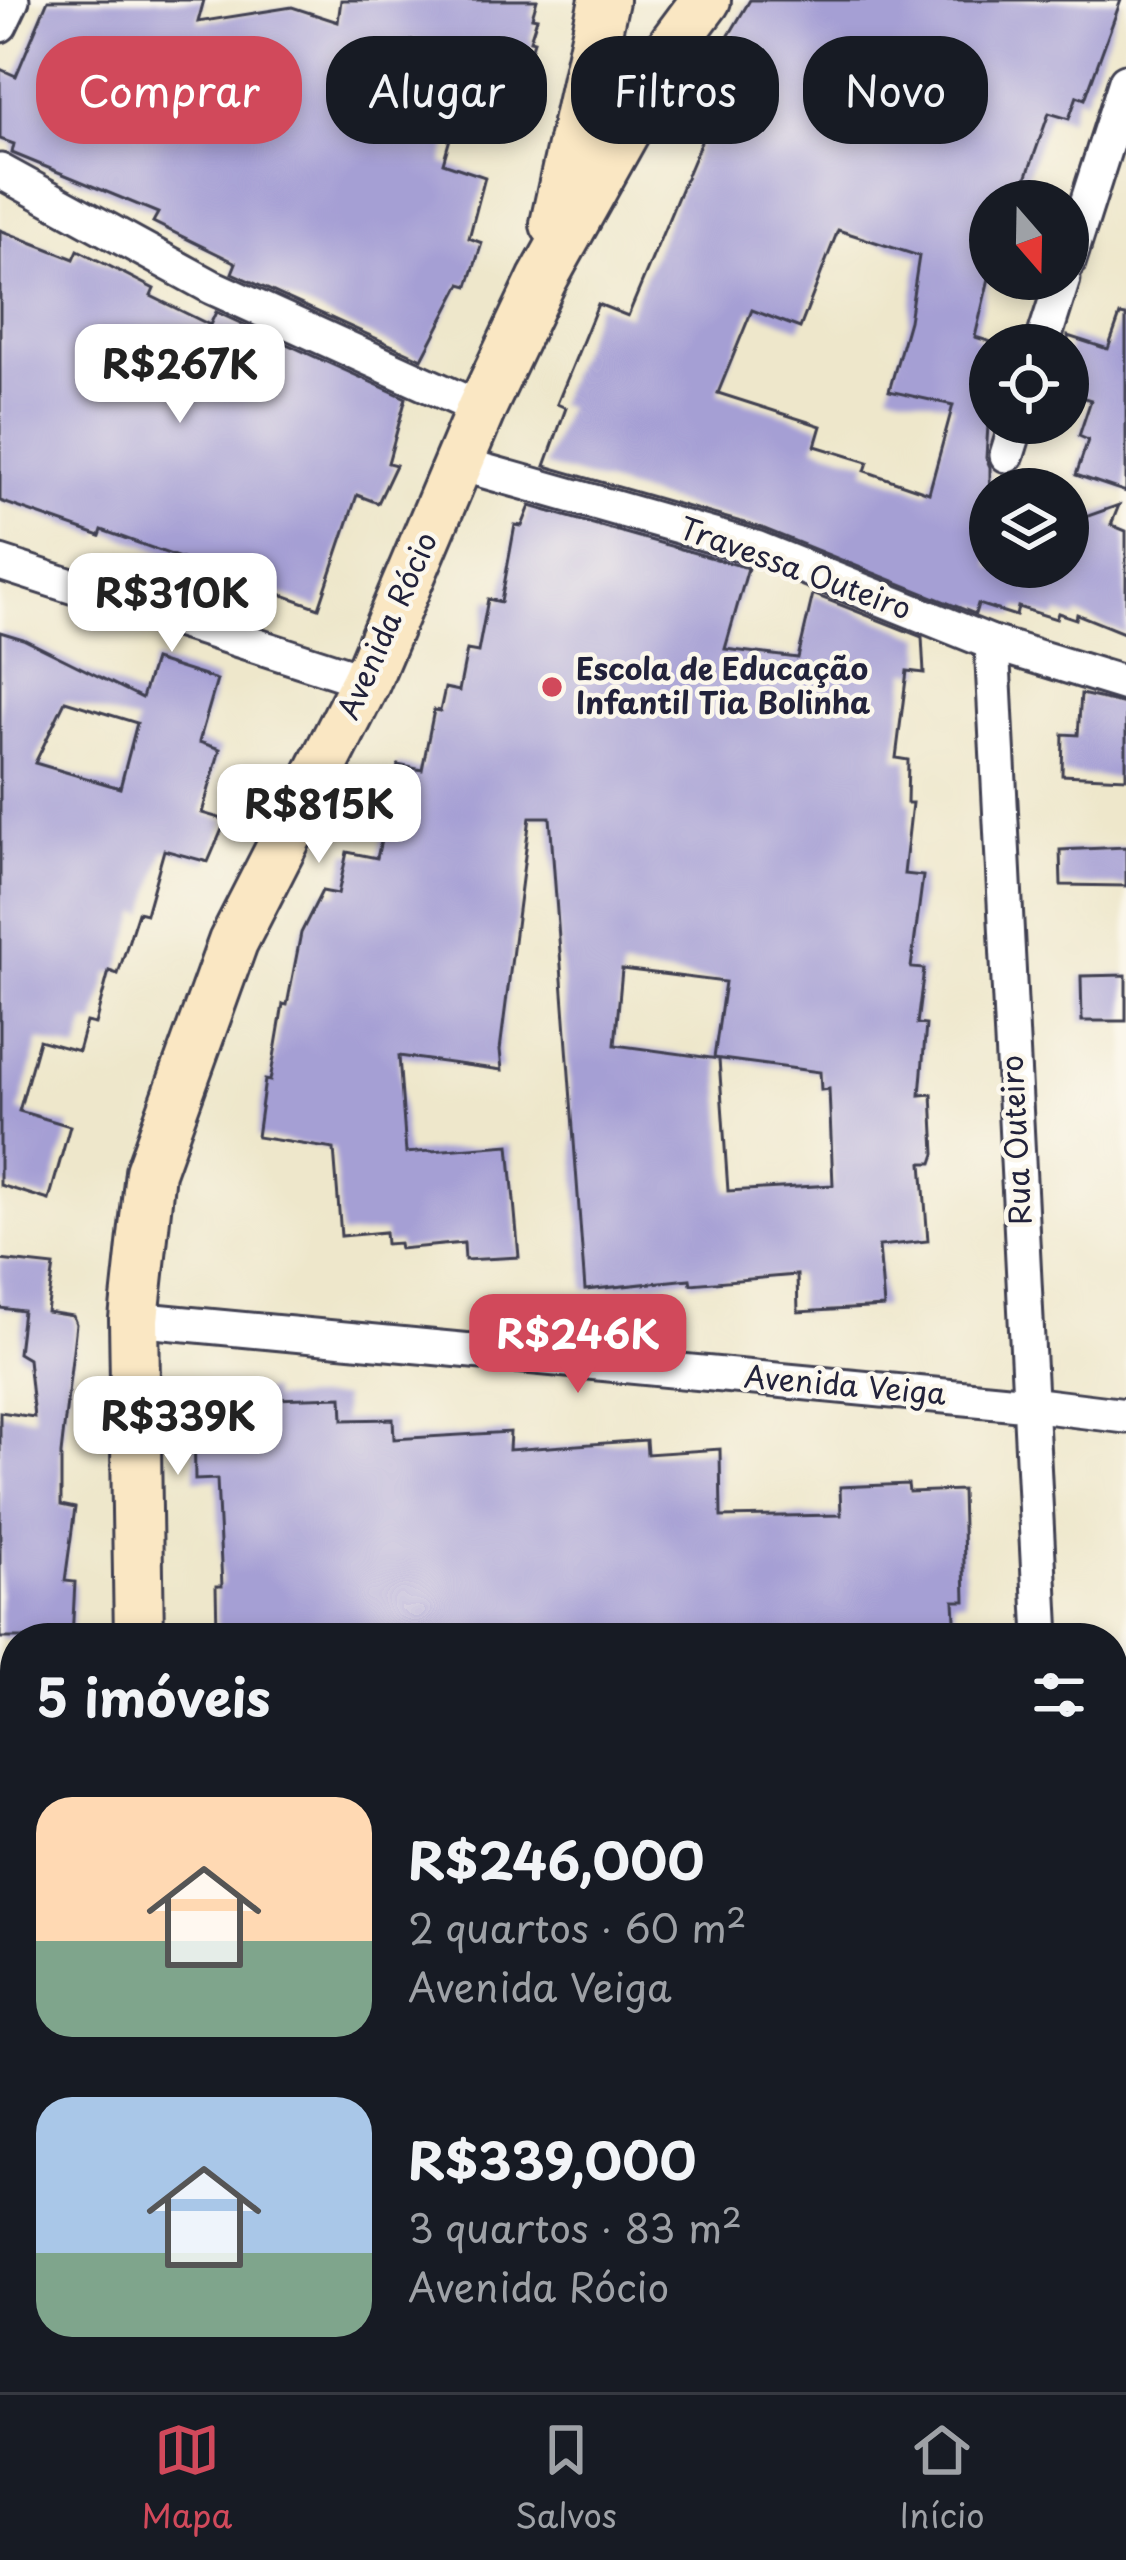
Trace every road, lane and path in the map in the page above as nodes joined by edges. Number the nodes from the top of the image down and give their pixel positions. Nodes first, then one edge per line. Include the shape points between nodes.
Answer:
1 (12, 0) edge
2 (604, 0) edge
3 (706, 0) edge
4 (0, 25) edge
5 (1126, 81) edge
6 (0, 171) edge
7 (1089, 197) edge
8 (542, 280) junction
9 (481, 410) junction
10 (460, 464) junction
11 (0, 563) edge
12 (992, 643) junction
13 (366, 681) junction
14 (1126, 684) edge
15 (134, 1319) junction
16 (1029, 1403) junction
17 (1126, 1416) edge
18 (139, 1623) edge
19 (1041, 1623) edge

1 - 4 street
2 - 8 street
3 - 8 street, Avenida Rócio
5 - 7 street
6 - 9 street via 212,287
8 - 9 street, Avenida Rócio
9 - 10 street, Avenida Rócio
10 - 12 street, Travessa Outeiro via 757,548
10 - 13 street, Avenida Rócio
11 - 13 street
12 - 14 street, Travessa Outeiro
12 - 16 street, Rua Outeiro
13 - 15 street, Avenida Rócio via 233,942 150,1172
15 - 16 street, Avenida Veiga
15 - 18 street, Avenida Rócio
16 - 17 street, Avenida Veiga
16 - 19 street, Rua Outeiro

